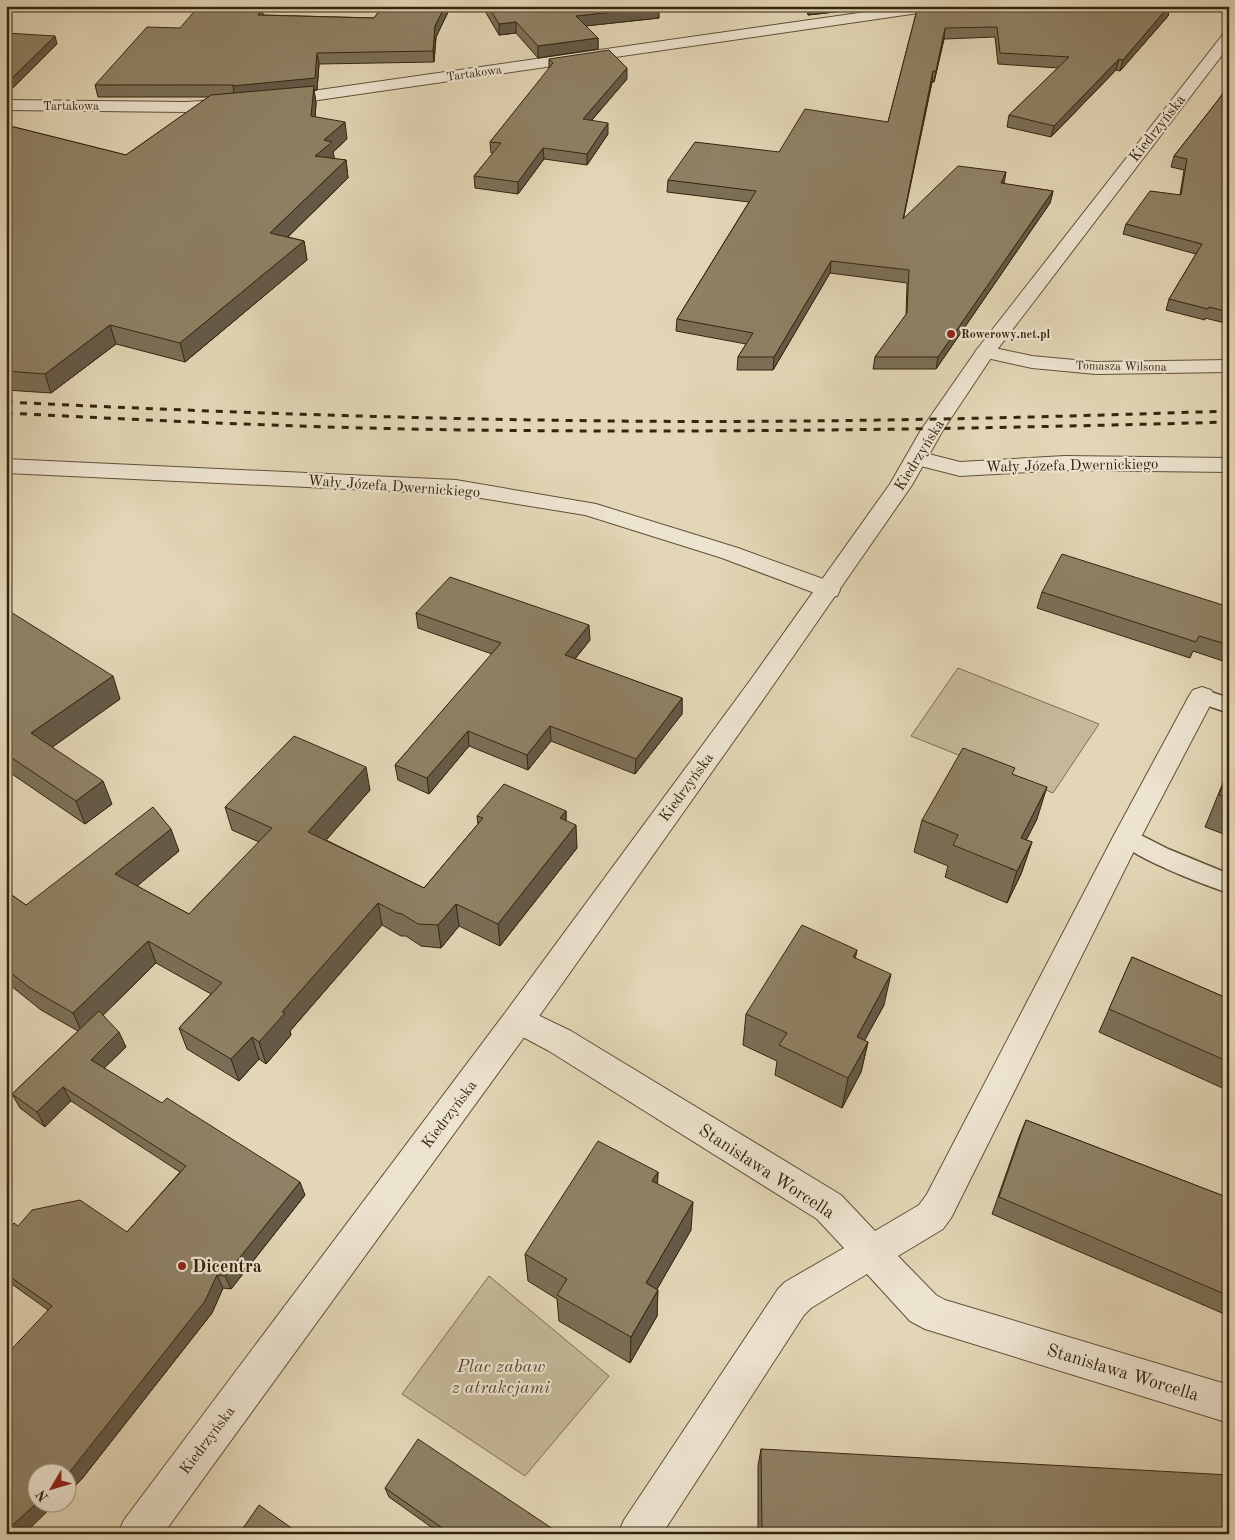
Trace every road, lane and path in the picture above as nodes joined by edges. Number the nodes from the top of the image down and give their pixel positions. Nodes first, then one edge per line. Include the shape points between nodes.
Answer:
1 (939, 6) edge
2 (1229, 36) edge
3 (264, 102) edge
4 (245, 104) edge
5 (6, 105) edge
6 (984, 352) junction
7 (1229, 366) edge
8 (917, 458) junction
9 (1229, 464) edge
10 (6, 466) edge
11 (828, 590) junction
12 (1215, 701) edge
13 (1127, 837) junction
14 (1229, 884) edge
15 (519, 1020) junction
16 (872, 1252) junction
17 (1229, 1404) edge
18 (138, 1534) edge
19 (638, 1534) edge

1 - 3 street, Tartakowa
2 - 6 street, Kiedrzyńska
4 - 5 street, Tartakowa via 186,107
6 - 7 street, Tomasza Wilsona via 1032,362 1096,368
6 - 8 street, Kiedrzyńska
8 - 9 street, Wały Józefa Dwernickiego via 960,469 1065,463
8 - 11 street, Kiedrzyńska
10 - 11 street, Wały Józefa Dwernickiego via 456,487 518,496 598,512 730,553
11 - 15 street, Kiedrzyńska
12 - 13 street
13 - 14 lane via 1160,855
13 - 16 street via 939,1206 932,1217
15 - 16 street, Stanisława Worcella via 560,1041 829,1207
15 - 18 street, Kiedrzyńska
16 - 17 street, Stanisława Worcella via 923,1308 938,1316
16 - 19 street via 791,1302

